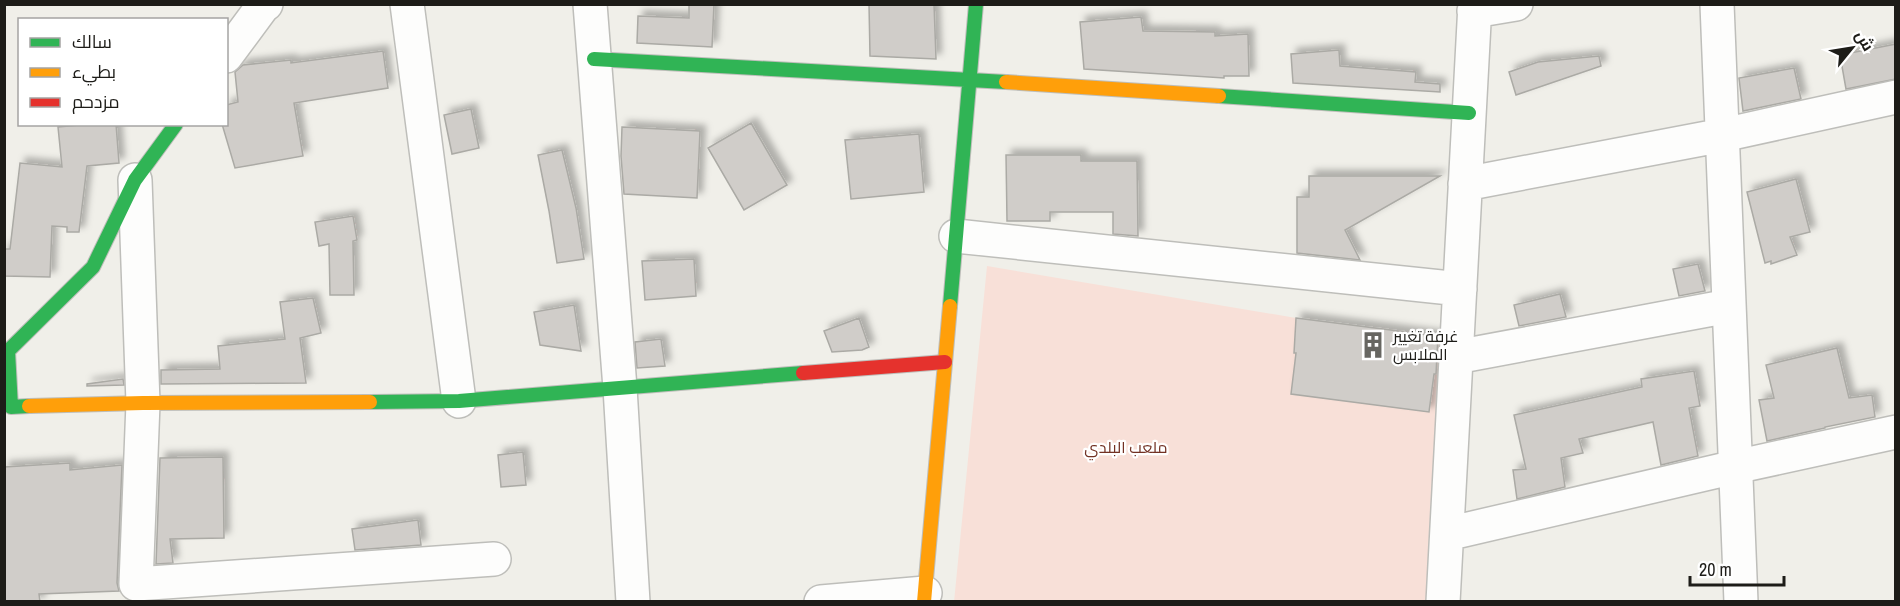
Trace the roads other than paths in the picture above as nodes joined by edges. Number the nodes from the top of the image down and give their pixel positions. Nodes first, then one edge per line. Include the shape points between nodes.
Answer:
1 (232, 4) edge
2 (266, 4) edge
3 (407, 4) edge
4 (590, 4) edge
5 (976, 4) edge
6 (1516, 4) edge
7 (1717, 4) edge
8 (1475, 8) edge
9 (228, 45) edge
10 (228, 54) edge
11 (594, 59) junction
12 (970, 80) junction
13 (1896, 97) edge
14 (1469, 113) junction
15 (175, 126) edge
16 (1723, 135) junction
17 (135, 180) junction
18 (1465, 184) junction
19 (956, 236) junction
20 (1460, 289) junction
21 (1729, 306) junction
22 (1456, 357) junction
23 (945, 362) junction
24 (620, 388) junction
25 (459, 401) junction
26 (143, 403) junction
27 (8, 408) edge
28 (1896, 432) edge
29 (1736, 467) junction
30 (1447, 534) junction
31 (494, 559) dead end
32 (925, 597) edge
33 (633, 602) edge
34 (821, 602) edge
35 (1443, 602) edge
36 (1741, 602) edge

1 - 9 street
2 - 10 street
3 - 25 street
4 - 11 street
5 - 12 street
6 - 8 street
7 - 16 street
8 - 14 street
11 - 12 street
11 - 24 street
12 - 14 street
12 - 19 street
13 - 16 street
14 - 18 street
15 - 17 street
16 - 18 street
16 - 21 street
17 - 26 street
17 - 27 street via 93,267 8,351
18 - 20 street
19 - 20 street
19 - 23 street
20 - 22 street
21 - 22 street
21 - 29 street
22 - 30 street
23 - 24 street
23 - 32 street
24 - 25 street
24 - 33 street
25 - 26 street
26 - 27 street
26 - 31 street via 136,584
28 - 29 street
29 - 30 street
29 - 36 street
30 - 35 street
32 - 34 street

